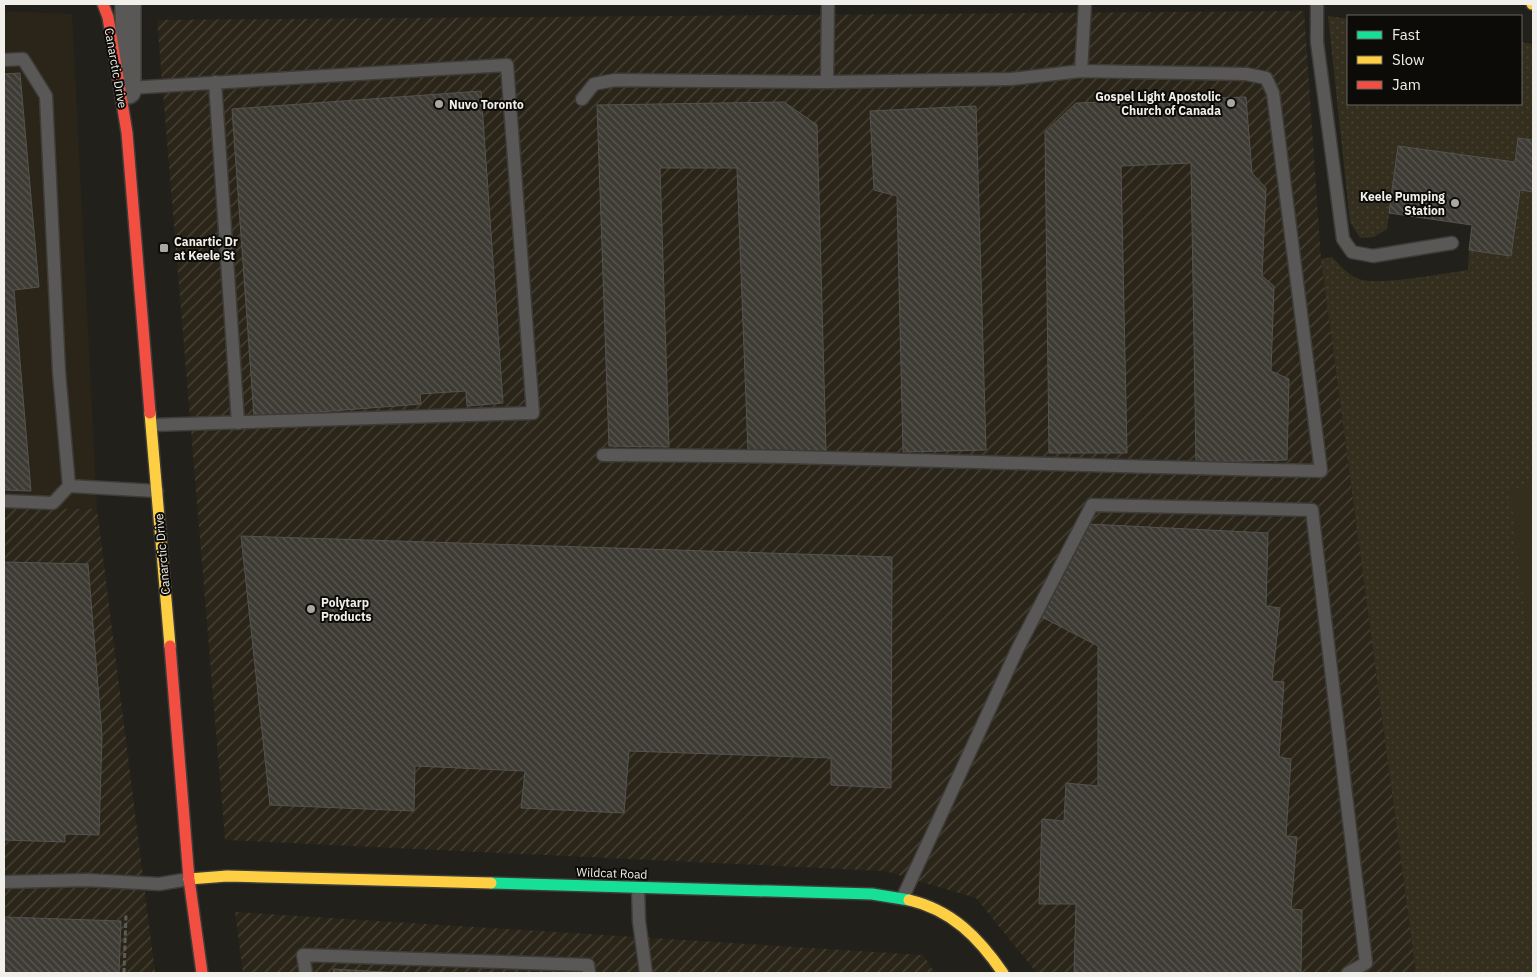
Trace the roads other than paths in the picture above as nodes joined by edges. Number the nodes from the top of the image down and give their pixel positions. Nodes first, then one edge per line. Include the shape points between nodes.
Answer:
1 (103, 4) edge
2 (128, 4) edge
3 (828, 4) edge
4 (1085, 4) edge
5 (1317, 4) edge
6 (4, 60) edge
7 (1081, 71) junction
8 (214, 82) junction
9 (827, 82) junction
10 (128, 88) junction
11 (582, 99) dead end
12 (127, 133) junction
13 (1452, 243) dead end
14 (238, 423) junction
15 (152, 426) junction
16 (603, 455) dead end
17 (69, 486) junction
18 (157, 491) junction
19 (4, 502) edge
20 (189, 879) junction
21 (4, 882) edge
22 (638, 888) junction
23 (903, 897) junction
24 (202, 973) edge
25 (306, 973) edge
26 (589, 973) edge
27 (646, 973) edge
28 (1004, 973) edge
29 (1348, 973) edge

1 - 12 street, Canarctic Drive via 108,17
2 - 10 street, Canarctic Drive
3 - 9 lane
4 - 7 lane
5 - 13 lane via 1317,42 1342,239 1352,252 1373,256
6 - 17 lane via 23,59 46,96
7 - 9 lane via 1011,79
7 - 16 lane via 1246,74 1266,78 1273,93 1321,471 872,457
8 - 10 lane
8 - 14 lane
8 - 14 lane via 507,65 533,413
9 - 11 lane via 615,80 594,84
10 - 12 street, Canarctic Drive
12 - 15 street, Canarctic Drive
14 - 15 lane
15 - 18 street, Canarctic Drive
17 - 18 lane
17 - 19 lane via 53,504
18 - 20 street, Canarctic Drive
20 - 21 lane via 159,884 87,880
20 - 22 street, Wildcat Road via 228,876
20 - 24 street, Canarctic Drive
22 - 23 street, Wildcat Road
22 - 27 lane
23 - 28 street, Wildcat Road via 935,908 964,926 988,948
23 - 29 lane via 1017,650 1092,505 1312,510 1366,963
25 - 26 lane via 304,955 588,965

